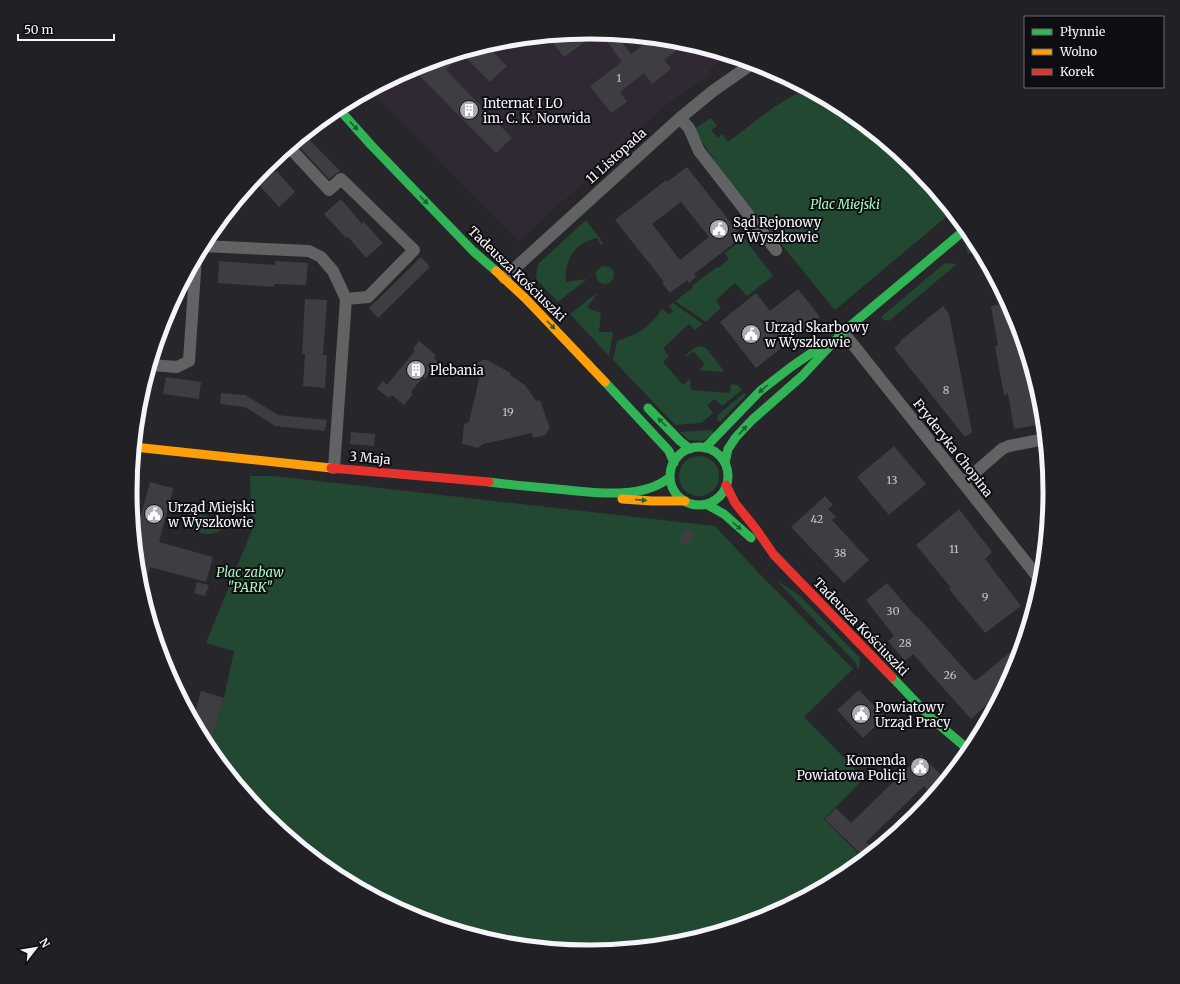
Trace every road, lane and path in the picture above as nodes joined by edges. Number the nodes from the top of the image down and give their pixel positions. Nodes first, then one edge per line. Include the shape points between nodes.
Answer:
1 (747, 67) edge
2 (342, 113) edge
3 (680, 118) junction
4 (292, 150) edge
5 (962, 233) edge
6 (209, 246) edge
7 (776, 250) dead end
8 (195, 271) edge
9 (504, 278) junction
10 (346, 299) junction
11 (843, 332) junction
12 (155, 365) edge
13 (639, 399) dead end
14 (1040, 440) edge
15 (139, 448) edge
16 (690, 448) junction
17 (705, 448) junction
18 (674, 462) junction
19 (725, 463) junction
20 (334, 468) junction
21 (670, 477) junction
22 (963, 483) junction
23 (726, 485) junction
24 (603, 493) junction
25 (685, 501) junction
26 (706, 504) junction
27 (774, 555) junction
28 (1035, 574) edge
29 (930, 717) junction
30 (947, 743) dead end
31 (965, 747) edge

1 - 3 street, 11 Listopada
2 -> 9 main road, Tadeusza Kościuszki via 473,251
3 - 7 street via 690,128 699,151
3 - 9 street, 11 Listopada
4 - 10 street via 329,190 341,178 414,250 368,297
5 - 11 main road
6 - 10 street via 309,251 321,257 333,271
8 - 12 street via 189,361 177,367
9 -> 18 main road, Tadeusza Kościuszki via 646,425 669,451
10 - 20 street
11 -> 17 main road via 787,369 753,397
19 -> 11 main road via 728,449 736,437 802,376
11 - 22 street, Fryderyka Chopina
16 -> 13 main road
14 - 22 street via 1002,449
15 - 20 main road, 3 Maja
16 - 17 main road
16 - 18 main road
17 - 19 main road via 720,456
18 - 21 main road
19 - 23 main road via 728,470
20 - 24 main road, 3 Maja
21 - 24 main road, 3 Maja via 661,485
21 - 25 main road via 675,491
22 - 28 street, Fryderyka Chopina
23 - 26 main road via 719,497
23 - 27 main road, Tadeusza Kościuszki via 732,500
24 -> 25 main road, 3 Maja via 641,501
25 - 26 main road
26 -> 27 main road, Tadeusza Kościuszki via 721,511
27 - 29 main road, Tadeusza Kościuszki
29 - 30 main road, Tadeusza Kościuszki
29 - 31 main road, Tadeusza Kościuszki

